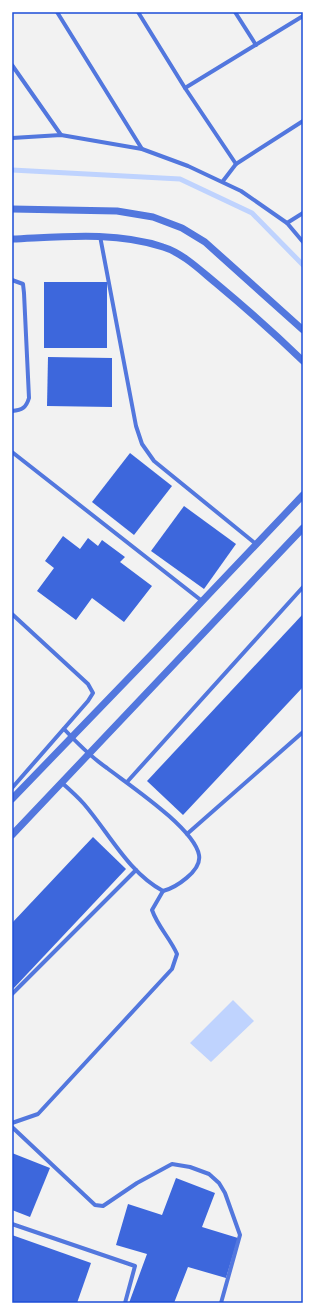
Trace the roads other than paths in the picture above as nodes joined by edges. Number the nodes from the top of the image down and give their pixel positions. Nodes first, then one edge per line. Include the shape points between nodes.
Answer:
1 (57, 12) edge
2 (138, 12) edge
3 (235, 12) edge
4 (303, 16) edge
5 (256, 45) junction
6 (12, 65) edge
7 (185, 88) junction
8 (303, 121) edge
9 (60, 135) junction
10 (12, 138) edge
11 (142, 149) junction
12 (236, 164) junction
13 (223, 180) junction
14 (12, 209) edge
15 (303, 213) edge
16 (287, 223) junction
17 (100, 236) junction
18 (12, 239) edge
19 (303, 242) edge
20 (12, 280) edge
21 (303, 330) edge
22 (303, 361) edge
23 (12, 411) edge
24 (12, 452) edge
25 (303, 495) edge
26 (303, 528) edge
27 (256, 544) junction
28 (303, 587) edge
29 (202, 601) junction
30 (12, 614) edge
31 (64, 729) junction
32 (303, 732) edge
33 (72, 737) junction
34 (89, 754) junction
35 (61, 782) junction
36 (127, 782) junction
37 (12, 788) edge
38 (12, 799) edge
39 (187, 834) junction
40 (12, 835) edge
41 (136, 870) junction
42 (163, 891) junction
43 (12, 994) edge
44 (12, 1123) edge
45 (12, 1127) edge
46 (12, 1224) edge
47 (125, 1303) edge
48 (221, 1303) edge

1 - 11 street
2 - 7 street
3 - 5 street
4 - 5 street
5 - 7 street
6 - 9 street
7 - 12 street
8 - 12 street
9 - 10 street
9 - 11 street
11 - 13 street
12 - 13 street
13 - 16 street
14 - 21 street via 117,211 153,217 182,228 205,242
15 - 16 street
16 - 19 street
17 - 18 street
17 - 22 street via 139,240 164,247 186,260 242,304
17 - 27 street via 136,426 142,444 154,461
20 - 23 street via 23,284 29,398 22,410
24 - 29 street
25 - 27 street
26 - 34 street
27 - 29 street
28 - 36 street
29 - 33 street
30 - 31 street via 91,688 93,693 88,701
31 - 33 street
31 - 37 street
32 - 39 street
33 - 34 street
33 - 38 street
34 - 35 street
34 - 36 street
35 - 40 street
35 - 41 street via 83,803
36 - 39 street
39 - 42 street via 200,856 196,868 174,888
41 - 42 street via 150,884
41 - 43 street
42 - 44 street via 152,910 156,922 171,941 177,954 172,969 38,1114
45 - 48 street via 95,1205 103,1206 172,1164 209,1174 225,1193 240,1235
46 - 47 street via 135,1266

